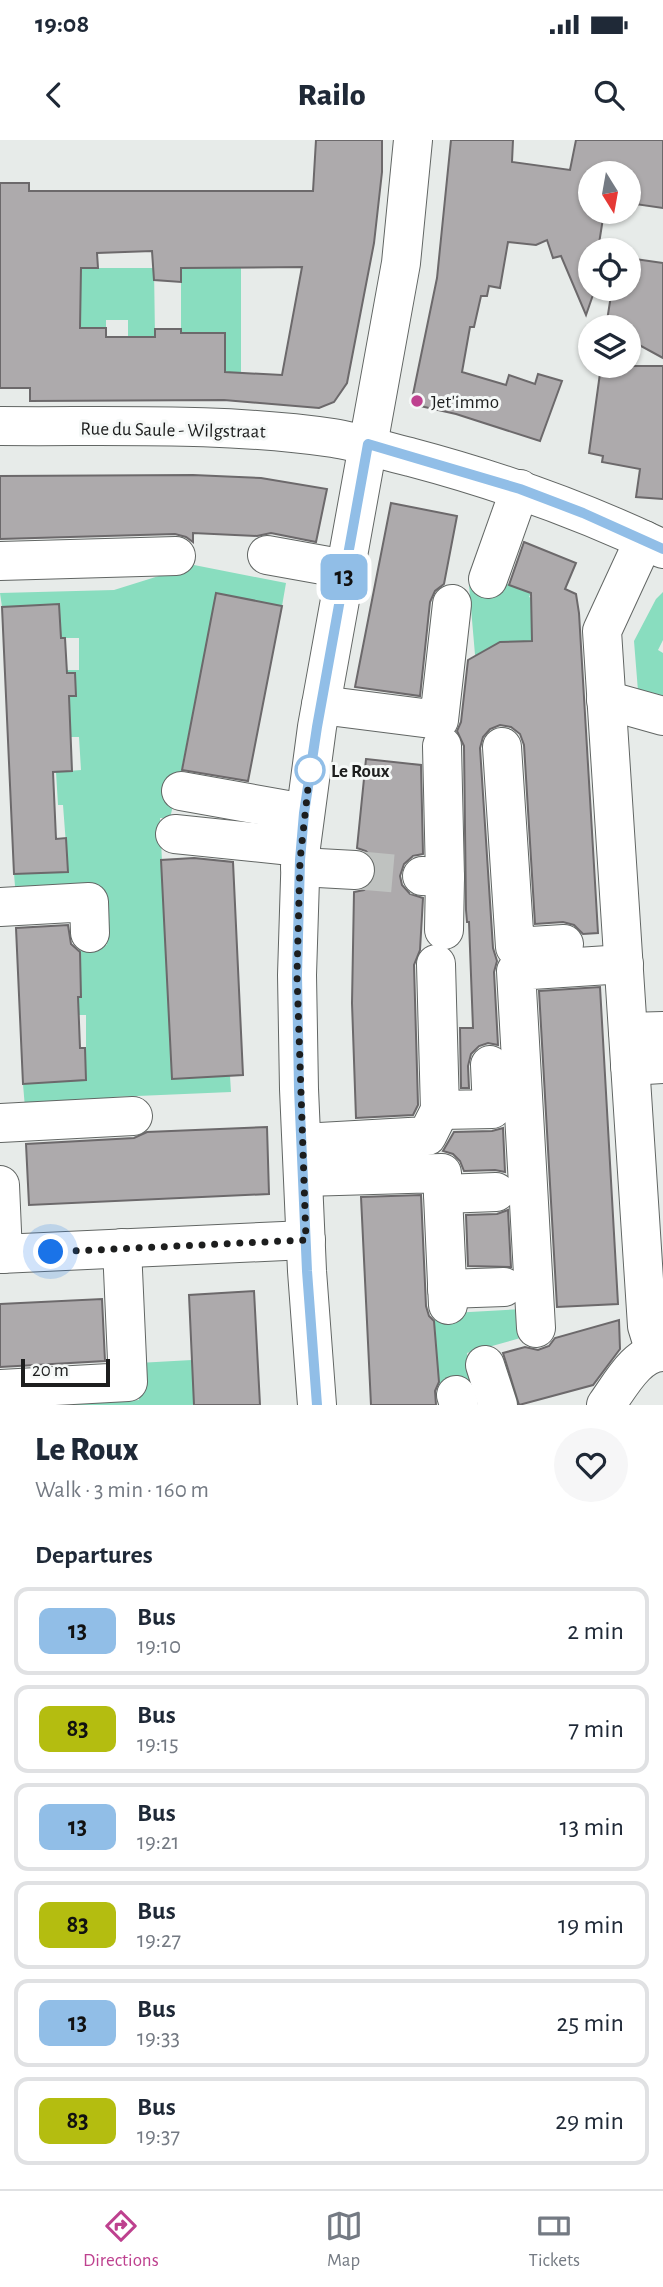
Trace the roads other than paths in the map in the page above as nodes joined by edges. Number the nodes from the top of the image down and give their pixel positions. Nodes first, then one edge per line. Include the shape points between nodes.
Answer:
1 (413, 140) edge
2 (0, 426) edge
3 (368, 444) junction
4 (520, 489) junction
5 (654, 545) edge
6 (267, 555) dead end
7 (176, 556) dead end
8 (0, 561) edge
9 (345, 569) junction
10 (488, 579) dead end
11 (452, 604) dead end
12 (606, 700) junction
13 (321, 705) junction
14 (663, 716) edge
15 (442, 746) dead end
16 (502, 747) dead end
17 (181, 791) dead end
18 (175, 834) dead end
19 (302, 842) junction
20 (355, 870) tunnel mouth
21 (0, 907) edge
22 (90, 933) dead end
23 (623, 953) junction
24 (646, 1048) edge
25 (490, 1065) dead end
26 (440, 1110) junction
27 (133, 1115) dead end
28 (0, 1123) edge
29 (303, 1160) junction
30 (0, 1185) edge
31 (496, 1192) dead end
32 (443, 1195) junction
33 (306, 1240) junction
34 (122, 1248) junction
35 (2, 1254) edge
36 (504, 1287) dead end
37 (536, 1328) dead end
38 (659, 1352) edge
39 (485, 1364) dead end
40 (0, 1390) edge
41 (317, 1405) edge
42 (498, 1405) edge
43 (606, 1405) edge

1 - 3 street via 401,263
2 - 3 street, Rue du Saule - Wilgstraat via 226,427
3 - 4 street, Rue du Saule - Wilgstraat
3 - 9 street
4 - 5 street, Rue du Saule - Wilgstraat
4 - 10 street
5 - 12 street via 603,628
6 - 9 street
7 - 8 street
9 - 13 street
11 - 13 street via 439,720
12 - 14 street
12 - 23 street
13 - 19 street
15 - 26 street via 433,876 440,947
16 - 23 street via 515,947
17 - 19 street
18 - 19 street
19 - 20 street
19 - 29 street via 297,975
21 - 22 street via 89,902
23 - 24 street
23 - 37 street via 516,971
24 - 38 street via 647,1326
25 - 26 street via 492,1109
26 - 29 street via 427,1136
27 - 28 street
29 - 32 street via 442,1172
29 - 33 street
30 - 35 street
31 - 32 street
32 - 36 street via 447,1297
33 - 34 street
33 - 41 street
34 - 35 street
34 - 40 street via 128,1382
38 - 43 street via 645,1357
39 - 42 street

